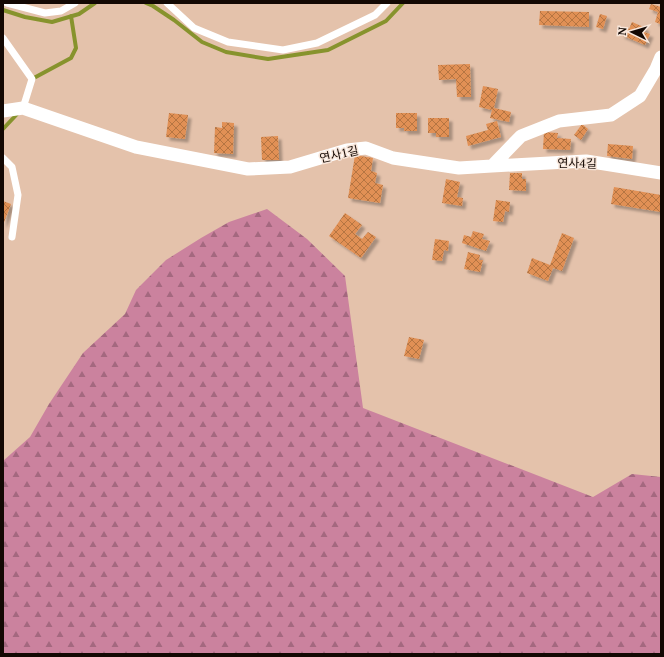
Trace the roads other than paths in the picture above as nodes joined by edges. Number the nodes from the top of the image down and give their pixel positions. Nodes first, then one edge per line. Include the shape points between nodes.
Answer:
1 (7, 3) edge
2 (75, 3) edge
3 (167, 3) edge
4 (387, 3) edge
5 (3, 38) edge
6 (661, 57) edge
7 (22, 108) junction
8 (3, 110) edge
9 (3, 158) edge
10 (492, 166) junction
11 (661, 173) edge
12 (12, 237) dead end

1 - 2 lane via 45,13 60,11
3 - 4 lane via 194,28 228,42 283,50 317,43 375,15
5 - 7 lane via 32,79
6 - 10 street via 640,96 610,115 559,121 521,136
7 - 8 street, 연사1길
7 - 10 street, 연사1길 via 136,147 248,169 290,167 347,150 366,148 393,158 459,168
9 - 12 lane via 12,167 18,195
10 - 11 street, 연사4길 via 586,161

